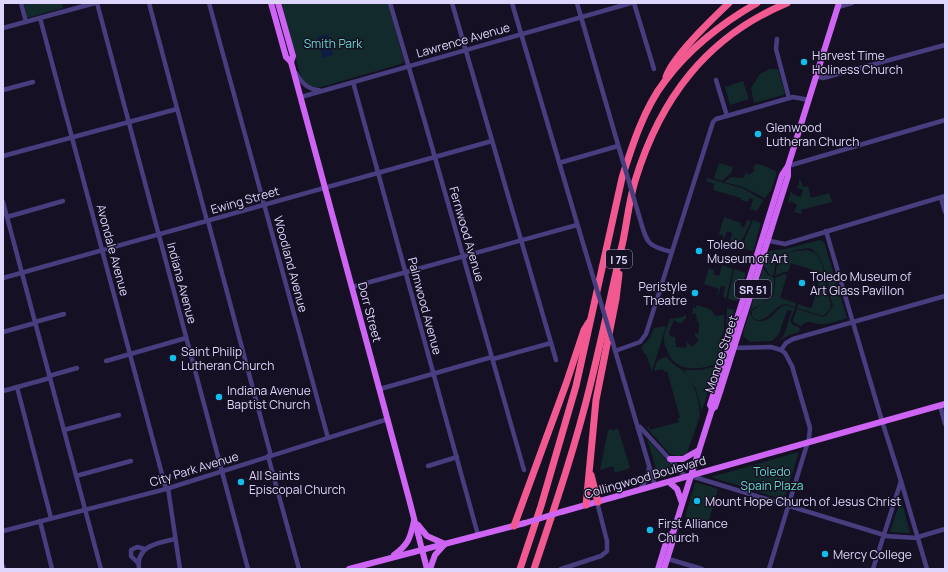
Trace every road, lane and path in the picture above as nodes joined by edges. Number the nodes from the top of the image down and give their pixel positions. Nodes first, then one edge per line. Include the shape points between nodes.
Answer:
1 (21, 3) edge
2 (96, 3) edge
3 (149, 3) edge
4 (209, 3) edge
5 (271, 3) edge
6 (278, 3) edge
7 (390, 3) edge
8 (452, 3) edge
9 (512, 3) edge
10 (577, 3) edge
11 (633, 3) edge
12 (729, 3) edge
13 (757, 3) edge
14 (787, 3) edge
15 (852, 3) edge
16 (838, 5) edge
17 (581, 17) junction
18 (40, 18) junction
19 (26, 22) junction
20 (3, 28) edge
21 (521, 34) junction
22 (777, 39) dead end
23 (945, 45) edge
24 (465, 50) junction
25 (292, 65) junction
26 (408, 66) junction
27 (654, 68) dead end
28 (816, 76) junction
29 (716, 80) dead end
30 (665, 81) junction
31 (33, 82) dead end
32 (353, 82) junction
33 (3, 90) edge
34 (325, 90) junction
35 (301, 97) junction
36 (789, 98) junction
37 (809, 100) junction
38 (177, 109) junction
39 (727, 116) junction
40 (945, 120) edge
41 (129, 122) junction
42 (73, 137) junction
43 (492, 141) junction
44 (618, 146) junction
45 (3, 156) edge
46 (435, 158) junction
47 (559, 163) junction
48 (788, 166) junction
49 (378, 174) junction
50 (325, 188) junction
51 (943, 197) edge
52 (63, 201) dead end
53 (3, 202) edge
54 (264, 205) junction
55 (945, 212) edge
56 (7, 216) junction
57 (207, 221) junction
58 (577, 225) junction
59 (625, 230) junction
60 (826, 231) junction
61 (159, 235) junction
62 (521, 240) junction
63 (765, 240) junction
64 (103, 250) junction
65 (672, 252) junction
66 (463, 257) junction
67 (22, 272) junction
68 (405, 272) junction
69 (3, 278) edge
70 (352, 287) junction
71 (945, 296) edge
72 (64, 314) dead end
73 (591, 318) junction
74 (853, 322) junction
75 (35, 323) junction
76 (3, 332) edge
77 (186, 338) junction
78 (551, 343) junction
79 (727, 348) junction
80 (734, 348) junction
81 (781, 350) junction
82 (615, 351) junction
83 (131, 354) junction
84 (492, 358) junction
85 (556, 360) dead end
86 (106, 361) dead end
87 (78, 368) dead end
88 (433, 374) junction
89 (50, 377) junction
90 (17, 387) junction
91 (380, 389) junction
92 (3, 391) edge
93 (942, 405) edge
94 (712, 409) junction
95 (119, 415) dead end
96 (388, 418) junction
97 (882, 421) junction
98 (638, 424) junction
99 (945, 424) edge
100 (64, 430) junction
101 (328, 438) junction
102 (808, 443) junction
103 (699, 450) junction
104 (270, 456) junction
105 (456, 457) junction
106 (670, 459) junction
107 (131, 461) dead end
108 (649, 464) junction
109 (428, 466) dead end
110 (589, 469) junction
111 (524, 470) dead end
112 (222, 471) junction
113 (76, 476) junction
114 (688, 476) junction
115 (901, 481) junction
116 (669, 482) junction
117 (655, 486) junction
118 (167, 488) junction
119 (639, 490) junction
120 (597, 502) junction
121 (682, 504) junction
122 (586, 505) junction
123 (788, 505) junction
124 (85, 510) junction
125 (51, 518) junction
126 (415, 520) junction
127 (40, 521) junction
128 (514, 526) junction
129 (945, 530) edge
130 (3, 531) edge
131 (478, 535) junction
132 (884, 536) junction
133 (918, 538) junction
134 (175, 539) junction
135 (445, 544) junction
136 (145, 549) junction
137 (422, 550) junction
138 (390, 557) junction
139 (665, 557) junction
140 (138, 563) junction
141 (564, 568) edge
142 (52, 569) edge
143 (101, 569) edge
144 (139, 569) edge
145 (180, 569) edge
146 (248, 569) edge
147 (298, 569) edge
148 (349, 569) edge
149 (427, 569) edge
150 (430, 569) edge
151 (520, 569) edge
152 (534, 569) edge
153 (658, 569) edge
154 (664, 569) edge
155 (702, 569) edge
156 (769, 569) edge
157 (873, 569) edge
158 (927, 569) edge

1 - 19 street
2 - 18 street
2 - 41 street, Indiana Avenue
3 - 38 street
4 - 54 street, Woodland Avenue
5 - 25 main road, Dorr Street via 286,57
6 - 25 main road, Dorr Street
7 - 26 street, Fernwood Avenue
8 - 24 street
9 - 21 street
10 - 17 street
11 - 17 street, Lawrence Avenue
11 - 27 street
12 - 30 highway via 684,50 668,70
13 - 30 highway, I 75 via 711,34
14 - 59 highway, I 75 via 734,32 712,50 676,92 647,147 635,182
15 - 16 street
16 - 28 main road, Monroe Street / SR 51
17 - 21 street, Lawrence Avenue
17 - 44 street
18 - 19 street
18 - 42 street, Avondale Avenue
19 - 20 street
21 - 24 street, Lawrence Avenue
21 - 47 street
22 - 36 street via 776,50
23 - 28 street via 823,78
24 - 26 street, Lawrence Avenue
24 - 43 street
25 - 34 street via 305,85 315,90
25 - 35 main road, Dorr Street
26 - 32 street, Lawrence Avenue
26 - 46 street, Fernwood Avenue
28 - 37 main road, Monroe Street / SR 51
29 - 39 street
30 - 73 highway, I 75 via 639,130 622,178
31 - 33 street
32 - 34 street, Lawrence Avenue
32 - 49 street, Palmwood Avenue
34 - 35 street, Lawrence Avenue
35 - 50 main road, Dorr Street
36 - 37 street
36 - 39 street
37 - 48 main road, Monroe Street / SR 51
38 - 41 street
38 - 57 street
39 - 65 street via 714,120
40 - 48 street
41 - 42 street
41 - 61 street, Indiana Avenue
42 - 45 street
42 - 64 street, Avondale Avenue
43 - 46 street, Ewing Street
43 - 62 street
44 - 47 street
44 - 65 street, bridge via 646,238 655,248
46 - 49 street, Ewing Street
46 - 66 street, Fernwood Avenue
47 - 58 street
48 - 63 main road, Monroe Street / SR 51 via 788,176
49 - 50 street, Ewing Street
49 - 68 street, Palmwood Avenue
50 - 54 street, Ewing Street
50 - 70 main road, Dorr Street
51 - 55 street
51 - 60 street
52 - 56 street
53 - 56 street
54 - 57 street, Ewing Street
54 - 101 street, Woodland Avenue
56 - 67 street
57 - 61 street, Ewing Street
57 - 104 street
58 - 62 street
58 - 82 street, bridge
59 - 110 highway via 616,299 596,400
59 - 152 highway, I 75 via 578,432
60 - 63 street via 785,244
60 - 74 street
61 - 64 street, Ewing Street
61 - 77 street, Indiana Avenue
62 - 66 street
62 - 78 street
63 - 79 main road, Monroe Street / SR 51
63 - 80 main road, Monroe Street / SR 51
64 - 67 street, Ewing Street
64 - 83 street, Avondale Avenue
65 - 82 street via 644,338 637,344
66 - 68 street
66 - 84 street, Fernwood Avenue
67 - 69 street, Ewing Street
67 - 75 street
68 - 70 street
68 - 88 street, Palmwood Avenue
70 - 91 main road, Dorr Street
71 - 74 street
72 - 75 street
73 - 128 highway via 584,330
73 - 151 highway, I 75 via 582,365 564,432
74 - 81 street via 793,339
74 - 97 street
75 - 76 street
75 - 89 street
77 - 83 street
77 - 112 street, Indiana Avenue
78 - 84 street
78 - 85 street
79 - 80 street
79 - 94 main road, Monroe Street / SR 51 via 710,405
80 - 81 street via 771,347
80 - 94 main road, Monroe Street / SR 51 via 715,407
81 - 102 street via 792,366 810,428
82 - 98 street
83 - 86 street
83 - 118 street, Avondale Avenue
84 - 88 street
84 - 111 street, Fernwood Avenue
87 - 89 street
88 - 91 street
88 - 105 street, Palmwood Avenue
89 - 90 street
89 - 100 street
90 - 92 street
90 - 125 street
91 - 96 main road, Dorr Street
93 - 97 main road, Collingwood Boulevard
93 - 99 street
94 - 103 main road, Monroe Street / SR 51
95 - 100 street
96 - 101 street, City Park Avenue
96 - 126 main road, Dorr Street
97 - 102 main road, Collingwood Boulevard
97 - 115 street
98 - 106 street
98 - 108 street
100 - 113 street
101 - 104 street, City Park Avenue
102 - 114 main road, Collingwood Boulevard
102 - 123 street
103 - 106 main road via 683,458
103 - 114 main road, Monroe Street / SR 51
104 - 112 street, City Park Avenue
104 - 147 street
105 - 109 street
105 - 131 street, Palmwood Avenue
106 - 114 street
107 - 113 street
108 - 117 street
108 - 119 street via 647,480
110 - 120 highway
110 - 122 highway
112 - 118 street, City Park Avenue
112 - 146 street, Indiana Avenue
113 - 124 street
114 - 116 main road, Collingwood Boulevard
114 - 121 main road, Monroe Street / SR 51
114 - 123 street
115 - 132 street
115 - 133 street
116 - 117 main road, Collingwood Boulevard
116 - 121 main road via 677,489
117 - 119 main road, Collingwood Boulevard
118 - 124 street, City Park Avenue
118 - 134 street, Avondale Avenue
119 - 120 main road, Collingwood Boulevard
120 - 122 main road, Collingwood Boulevard
120 - 141 street via 607,551 601,556
121 - 139 main road, Monroe Street / SR 51 via 674,537
122 - 128 main road, Collingwood Boulevard, bridge
123 - 132 street
123 - 156 street
124 - 125 street, City Park Avenue
124 - 143 street
125 - 127 street, City Park Avenue
126 - 135 main road via 427,536
126 - 137 main road, Dorr Street
126 - 138 main road via 410,539
127 - 130 street, City Park Avenue
127 - 142 street
128 - 131 main road, Collingwood Boulevard
129 - 133 street
131 - 135 main road, Collingwood Boulevard
132 - 133 street
132 - 157 street
133 - 158 street
134 - 136 street
134 - 145 street, Avondale Avenue
135 - 137 main road, Collingwood Boulevard
135 - 150 main road via 435,555
136 - 140 street
136 - 140 street via 137,547 131,550 131,556
137 - 138 main road, Collingwood Boulevard
137 - 149 main road, Dorr Street
138 - 148 main road, Collingwood Boulevard
139 - 153 main road, Monroe Street / SR 51
139 - 154 main road, Monroe Street / SR 51
139 - 155 street
140 - 144 street

